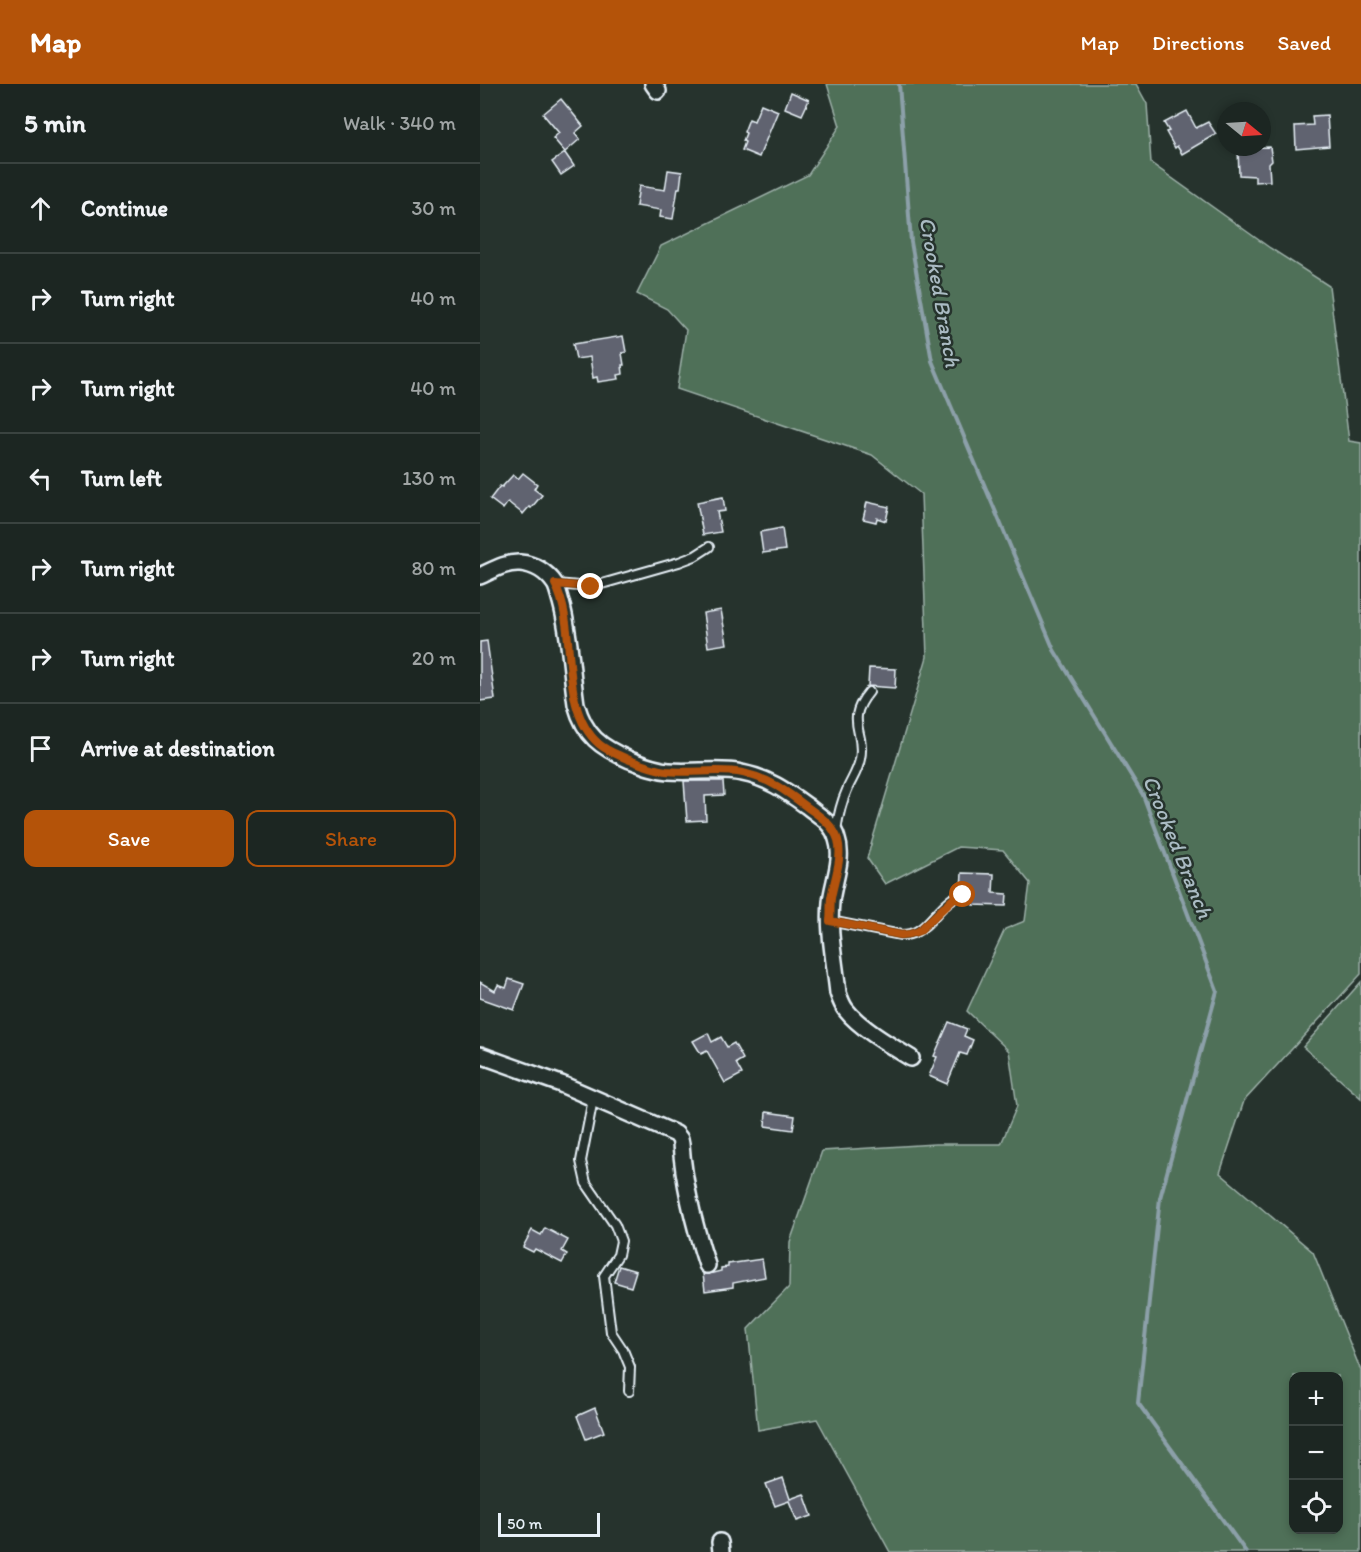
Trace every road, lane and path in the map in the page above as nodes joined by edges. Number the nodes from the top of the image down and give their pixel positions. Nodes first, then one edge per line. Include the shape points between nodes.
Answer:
1 (709, 547) dead end
2 (480, 576) edge
3 (555, 584) junction
4 (869, 692) dead end
5 (835, 833) junction
6 (963, 895) dead end
7 (830, 921) junction
8 (480, 1055) edge
9 (911, 1058) dead end
10 (593, 1099) junction
11 (707, 1265) dead end
12 (629, 1391) dead end

1 - 3 lane via 680,562 591,587
2 - 3 street via 519,563 542,570
3 - 5 street via 565,622 576,704 580,718 599,744 649,768 733,771 764,779 810,809
4 - 5 lane via 862,700 856,724 861,758 840,807
5 - 7 street via 840,853
6 - 7 lane via 910,934
7 - 9 street via 841,1003 858,1023
8 - 10 street
10 - 11 street via 680,1139 686,1184
10 - 12 lane via 581,1161 586,1183 615,1225 621,1242 618,1255 604,1276 611,1332 630,1367

